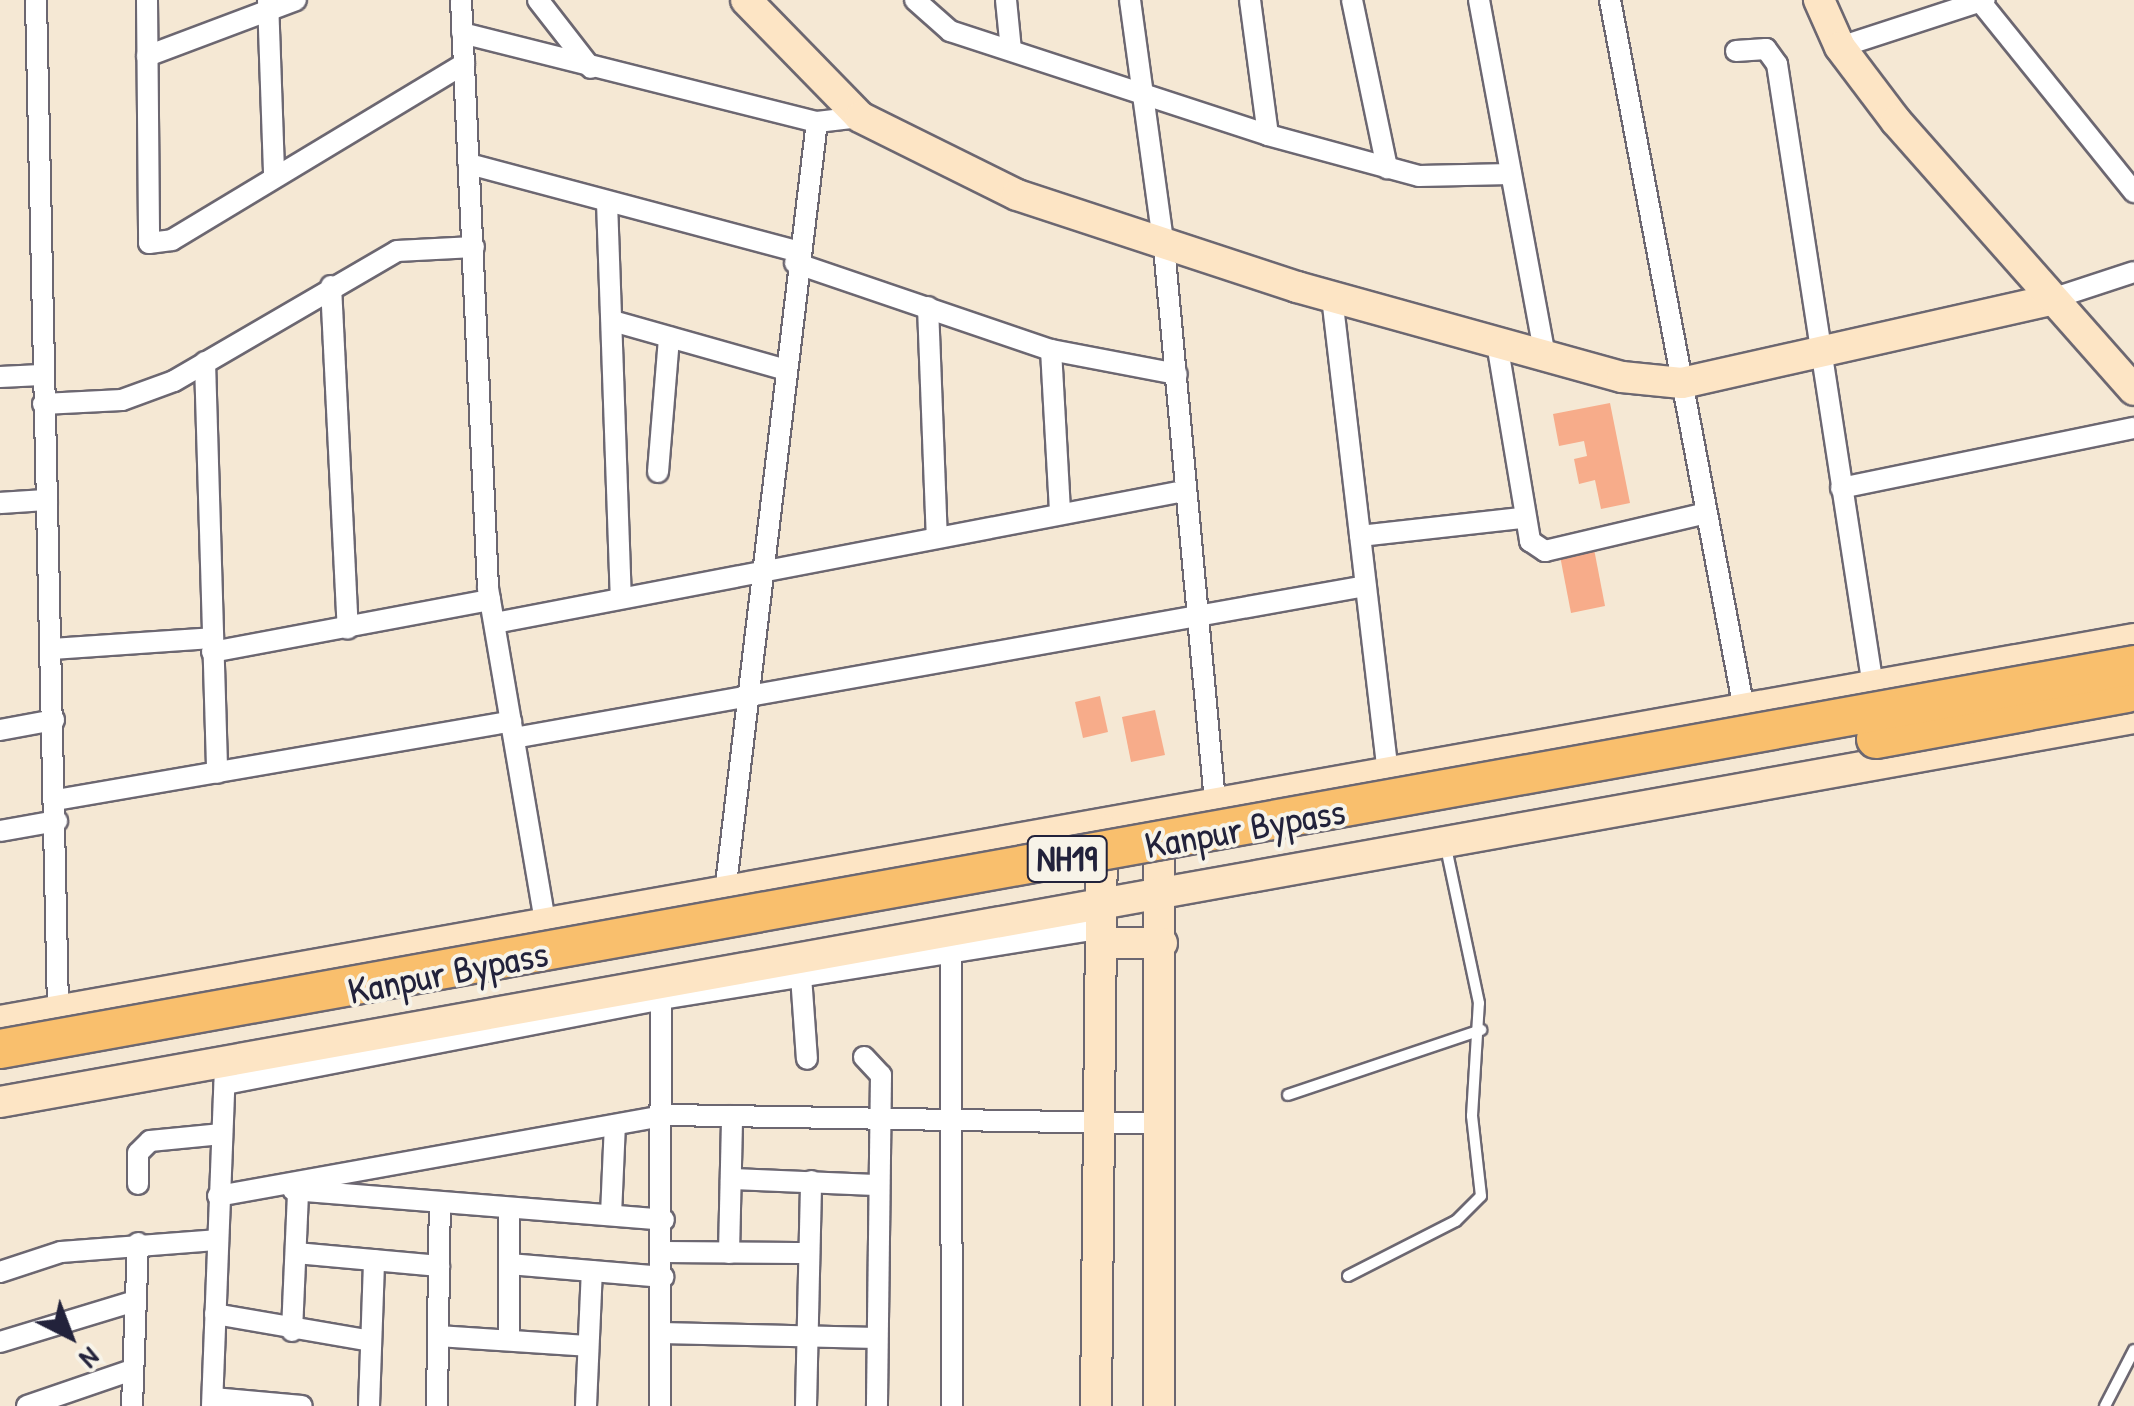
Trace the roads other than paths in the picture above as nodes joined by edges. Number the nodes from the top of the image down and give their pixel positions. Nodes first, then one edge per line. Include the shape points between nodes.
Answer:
1 (36, 0) edge
2 (147, 0) edge
3 (296, 0) edge
4 (462, 0) edge
5 (538, 0) edge
6 (746, 0) edge
7 (915, 0) edge
8 (1006, 0) edge
9 (1130, 0) edge
10 (1250, 0) edge
11 (1352, 0) edge
12 (1479, 0) edge
13 (1610, 0) edge
14 (1819, 0) edge
15 (1981, 1) edge
16 (268, 7) edge
17 (462, 32) junction
18 (1840, 48) junction
19 (1011, 50) junction
20 (1736, 51) dead end
21 (147, 56) junction
22 (464, 64) junction
23 (591, 68) junction
24 (1139, 93) junction
25 (860, 117) junction
26 (817, 122) junction
27 (1268, 136) junction
28 (2134, 154) edge
29 (2112, 162) junction
30 (470, 164) junction
31 (1388, 168) junction
32 (1511, 174) junction
33 (274, 176) junction
34 (2134, 192) edge
35 (606, 202) junction
36 (474, 247) junction
37 (1164, 247) junction
38 (796, 257) junction
39 (2134, 272) edge
40 (331, 286) junction
41 (1332, 297) junction
42 (2049, 300) junction
43 (928, 307) junction
44 (613, 322) junction
45 (669, 337) junction
46 (1497, 343) junction
47 (1051, 350) junction
48 (1821, 355) junction
49 (1545, 356) junction
50 (205, 362) junction
51 (783, 369) junction
52 (1177, 374) junction
53 (41, 375) junction
54 (0, 377) edge
55 (1682, 383) junction
56 (2134, 390) edge
57 (42, 404) junction
58 (2134, 428) edge
59 (658, 472) dead end
60 (1841, 488) junction
61 (1184, 492) junction
62 (47, 500) junction
63 (0, 503) edge
64 (1060, 513) junction
65 (1707, 513) junction
66 (1521, 518) junction
67 (937, 536) junction
68 (1360, 536) junction
69 (760, 570) junction
70 (1366, 586) junction
71 (621, 598) junction
72 (490, 600) junction
73 (1194, 611) junction
74 (494, 623) junction
75 (348, 628) junction
76 (2134, 639) edge
77 (212, 645) junction
78 (52, 649) junction
79 (2134, 665) edge
80 (1873, 686) junction
81 (2134, 692) edge
82 (743, 696) junction
83 (1744, 709) junction
84 (2134, 718) edge
85 (54, 720) junction
86 (0, 730) edge
87 (513, 730) junction
88 (216, 773) junction
89 (1388, 774) junction
90 (1214, 802) junction
91 (57, 810) junction
92 (1158, 810) junction
93 (1102, 820) junction
94 (0, 831) edge
95 (1445, 842) junction
96 (1162, 890) junction
97 (725, 893) junction
98 (1102, 924) junction
99 (546, 927) junction
100 (1162, 942) junction
101 (951, 951) junction
102 (801, 976) junction
103 (661, 999) junction
104 (58, 1010) junction
105 (0, 1021) edge
106 (1481, 1030) junction
107 (0, 1050) edge
108 (872, 1052) dead end
109 (807, 1059) dead end
110 (225, 1073) junction
111 (0, 1075) edge
112 (1288, 1095) dead end
113 (0, 1102) edge
114 (667, 1115) junction
115 (732, 1116) junction
116 (878, 1118) junction
117 (958, 1119) junction
118 (1100, 1121) junction
119 (1163, 1124) junction
120 (614, 1125) junction
121 (222, 1134) junction
122 (731, 1178) junction
123 (811, 1181) junction
124 (138, 1184) dead end
125 (877, 1185) junction
126 (262, 1188) junction
127 (298, 1191) junction
128 (218, 1196) junction
129 (440, 1202) junction
130 (509, 1208) junction
131 (612, 1215) junction
132 (664, 1220) junction
133 (216, 1240) junction
134 (138, 1243) junction
135 (664, 1252) junction
136 (296, 1253) junction
137 (729, 1253) junction
138 (809, 1253) junction
139 (374, 1260) junction
140 (509, 1264) junction
141 (439, 1266) junction
142 (592, 1271) junction
143 (0, 1272) edge
144 (1348, 1276) dead end
145 (663, 1277) junction
146 (135, 1301) junction
147 (214, 1314) junction
148 (292, 1331) junction
149 (661, 1332) junction
150 (438, 1336) junction
151 (808, 1336) junction
152 (877, 1338) junction
153 (509, 1340) junction
154 (0, 1342) edge
155 (371, 1342) junction
156 (587, 1346) junction
157 (2134, 1350) edge
158 (132, 1370) junction
159 (212, 1402) edge
160 (27, 1406) edge
161 (132, 1406) edge
162 (302, 1406) edge
163 (369, 1406) edge
164 (437, 1406) edge
165 (586, 1406) edge
166 (660, 1406) edge
167 (806, 1406) edge
168 (877, 1406) edge
169 (952, 1406) edge
170 (1096, 1406) edge
171 (1158, 1406) edge
172 (2105, 1406) edge

1 - 53 street
2 - 21 street
3 - 16 street
4 - 17 street
5 - 23 street
6 - 25 main road
7 - 19 street via 950,31
8 - 19 street
9 - 24 street
10 - 27 street
11 - 31 street
12 - 32 street
13 - 55 street
14 - 18 main road
15 - 18 street
15 - 29 street
16 - 21 street
16 - 33 street
17 - 22 street
17 - 23 street
18 - 42 main road
19 - 24 street
20 - 48 street via 1766,49 1777,64
21 - 33 street via 149,243 172,240
22 - 30 street
22 - 33 street
23 - 26 street
24 - 27 street
24 - 37 street
25 - 26 street
25 - 37 main road via 1017,196
26 - 38 street
27 - 31 street
28 - 29 street
29 - 34 street
30 - 35 street
30 - 36 street
31 - 32 street
32 - 49 street
35 - 38 street
35 - 44 street
36 - 40 street via 396,251
36 - 72 street
37 - 41 main road
37 - 52 street
38 - 43 street
38 - 51 street
39 - 42 street
40 - 50 street
40 - 75 street
41 - 46 main road
41 - 68 street
42 - 48 main road
42 - 56 main road
43 - 47 street
43 - 67 street
44 - 45 street
44 - 71 street
45 - 51 street
45 - 59 street
46 - 49 main road
46 - 66 street
47 - 52 street
47 - 64 street
48 - 55 main road
48 - 60 street
49 - 55 main road
50 - 57 street via 122,400
50 - 77 street
51 - 69 street
52 - 61 street
53 - 54 street
53 - 57 street
55 - 65 street
57 - 62 street
58 - 60 street
60 - 80 street
61 - 64 street
61 - 73 street
62 - 63 street
62 - 78 street
64 - 67 street
65 - 66 street via 1545,550
65 - 83 street
66 - 68 street
67 - 69 street
68 - 70 street
69 - 71 street
69 - 82 street
70 - 73 street
70 - 89 street
71 - 74 street
72 - 74 street
72 - 75 street
73 - 82 street
73 - 90 street
74 - 87 street
75 - 77 street
76 - 80 main road
77 - 78 street
77 - 88 street
78 - 85 street
79 - 107 highway, Kanpur Bypass / NH19, bridge
80 - 83 main road
81 - 111 highway, Kanpur Bypass / NH19, bridge
82 - 87 street
82 - 97 street
83 - 89 main road
84 - 95 main road
85 - 86 street
85 - 91 street
87 - 88 street
87 - 99 street
88 - 91 street
89 - 90 main road
90 - 92 main road
91 - 94 street
91 - 104 street
92 - 93 main road
92 - 96 main road
93 - 97 main road
93 - 98 main road
95 - 96 main road
95 - 106 lane
96 - 98 main road
96 - 100 main road
97 - 99 main road
98 - 100 main road
98 - 101 street
98 - 110 main road
98 - 118 main road
99 - 104 main road
100 - 119 main road
101 - 102 street
101 - 117 street
102 - 103 street
102 - 109 street
103 - 110 street
103 - 114 street
104 - 105 main road
106 - 112 lane
106 - 144 lane via 1472,1116 1481,1196 1456,1221
108 - 116 street
110 - 113 main road
110 - 121 street
114 - 115 street
114 - 120 street
114 - 132 street
115 - 116 street
115 - 122 street
116 - 117 street
116 - 125 street
117 - 118 street
117 - 169 street
118 - 119 street
118 - 170 main road
119 - 171 main road
120 - 126 street
120 - 131 street
121 - 124 street via 150,1141 138,1153
121 - 128 street
122 - 123 street
122 - 137 street
123 - 125 street
123 - 138 street
125 - 152 street
126 - 127 street
126 - 128 street
127 - 129 street
127 - 136 street
128 - 133 street
129 - 130 street
129 - 141 street
130 - 131 street
130 - 140 street
131 - 132 street
132 - 135 street
133 - 134 street
133 - 147 street
134 - 143 street via 61,1252
134 - 146 street
135 - 137 street
135 - 145 street
136 - 139 street
136 - 148 street
137 - 138 street
138 - 151 street
139 - 141 street
139 - 155 street
140 - 142 street
140 - 153 street
141 - 150 street
142 - 145 street
142 - 156 street
145 - 149 street
146 - 154 street
146 - 158 street
147 - 148 street
147 - 159 street
148 - 155 street
149 - 151 street
149 - 166 street
150 - 153 street
150 - 164 street
151 - 152 street
151 - 167 street
152 - 168 street
153 - 156 street
155 - 163 street
156 - 165 street
157 - 172 lane
158 - 160 street
158 - 161 street
159 - 162 street

